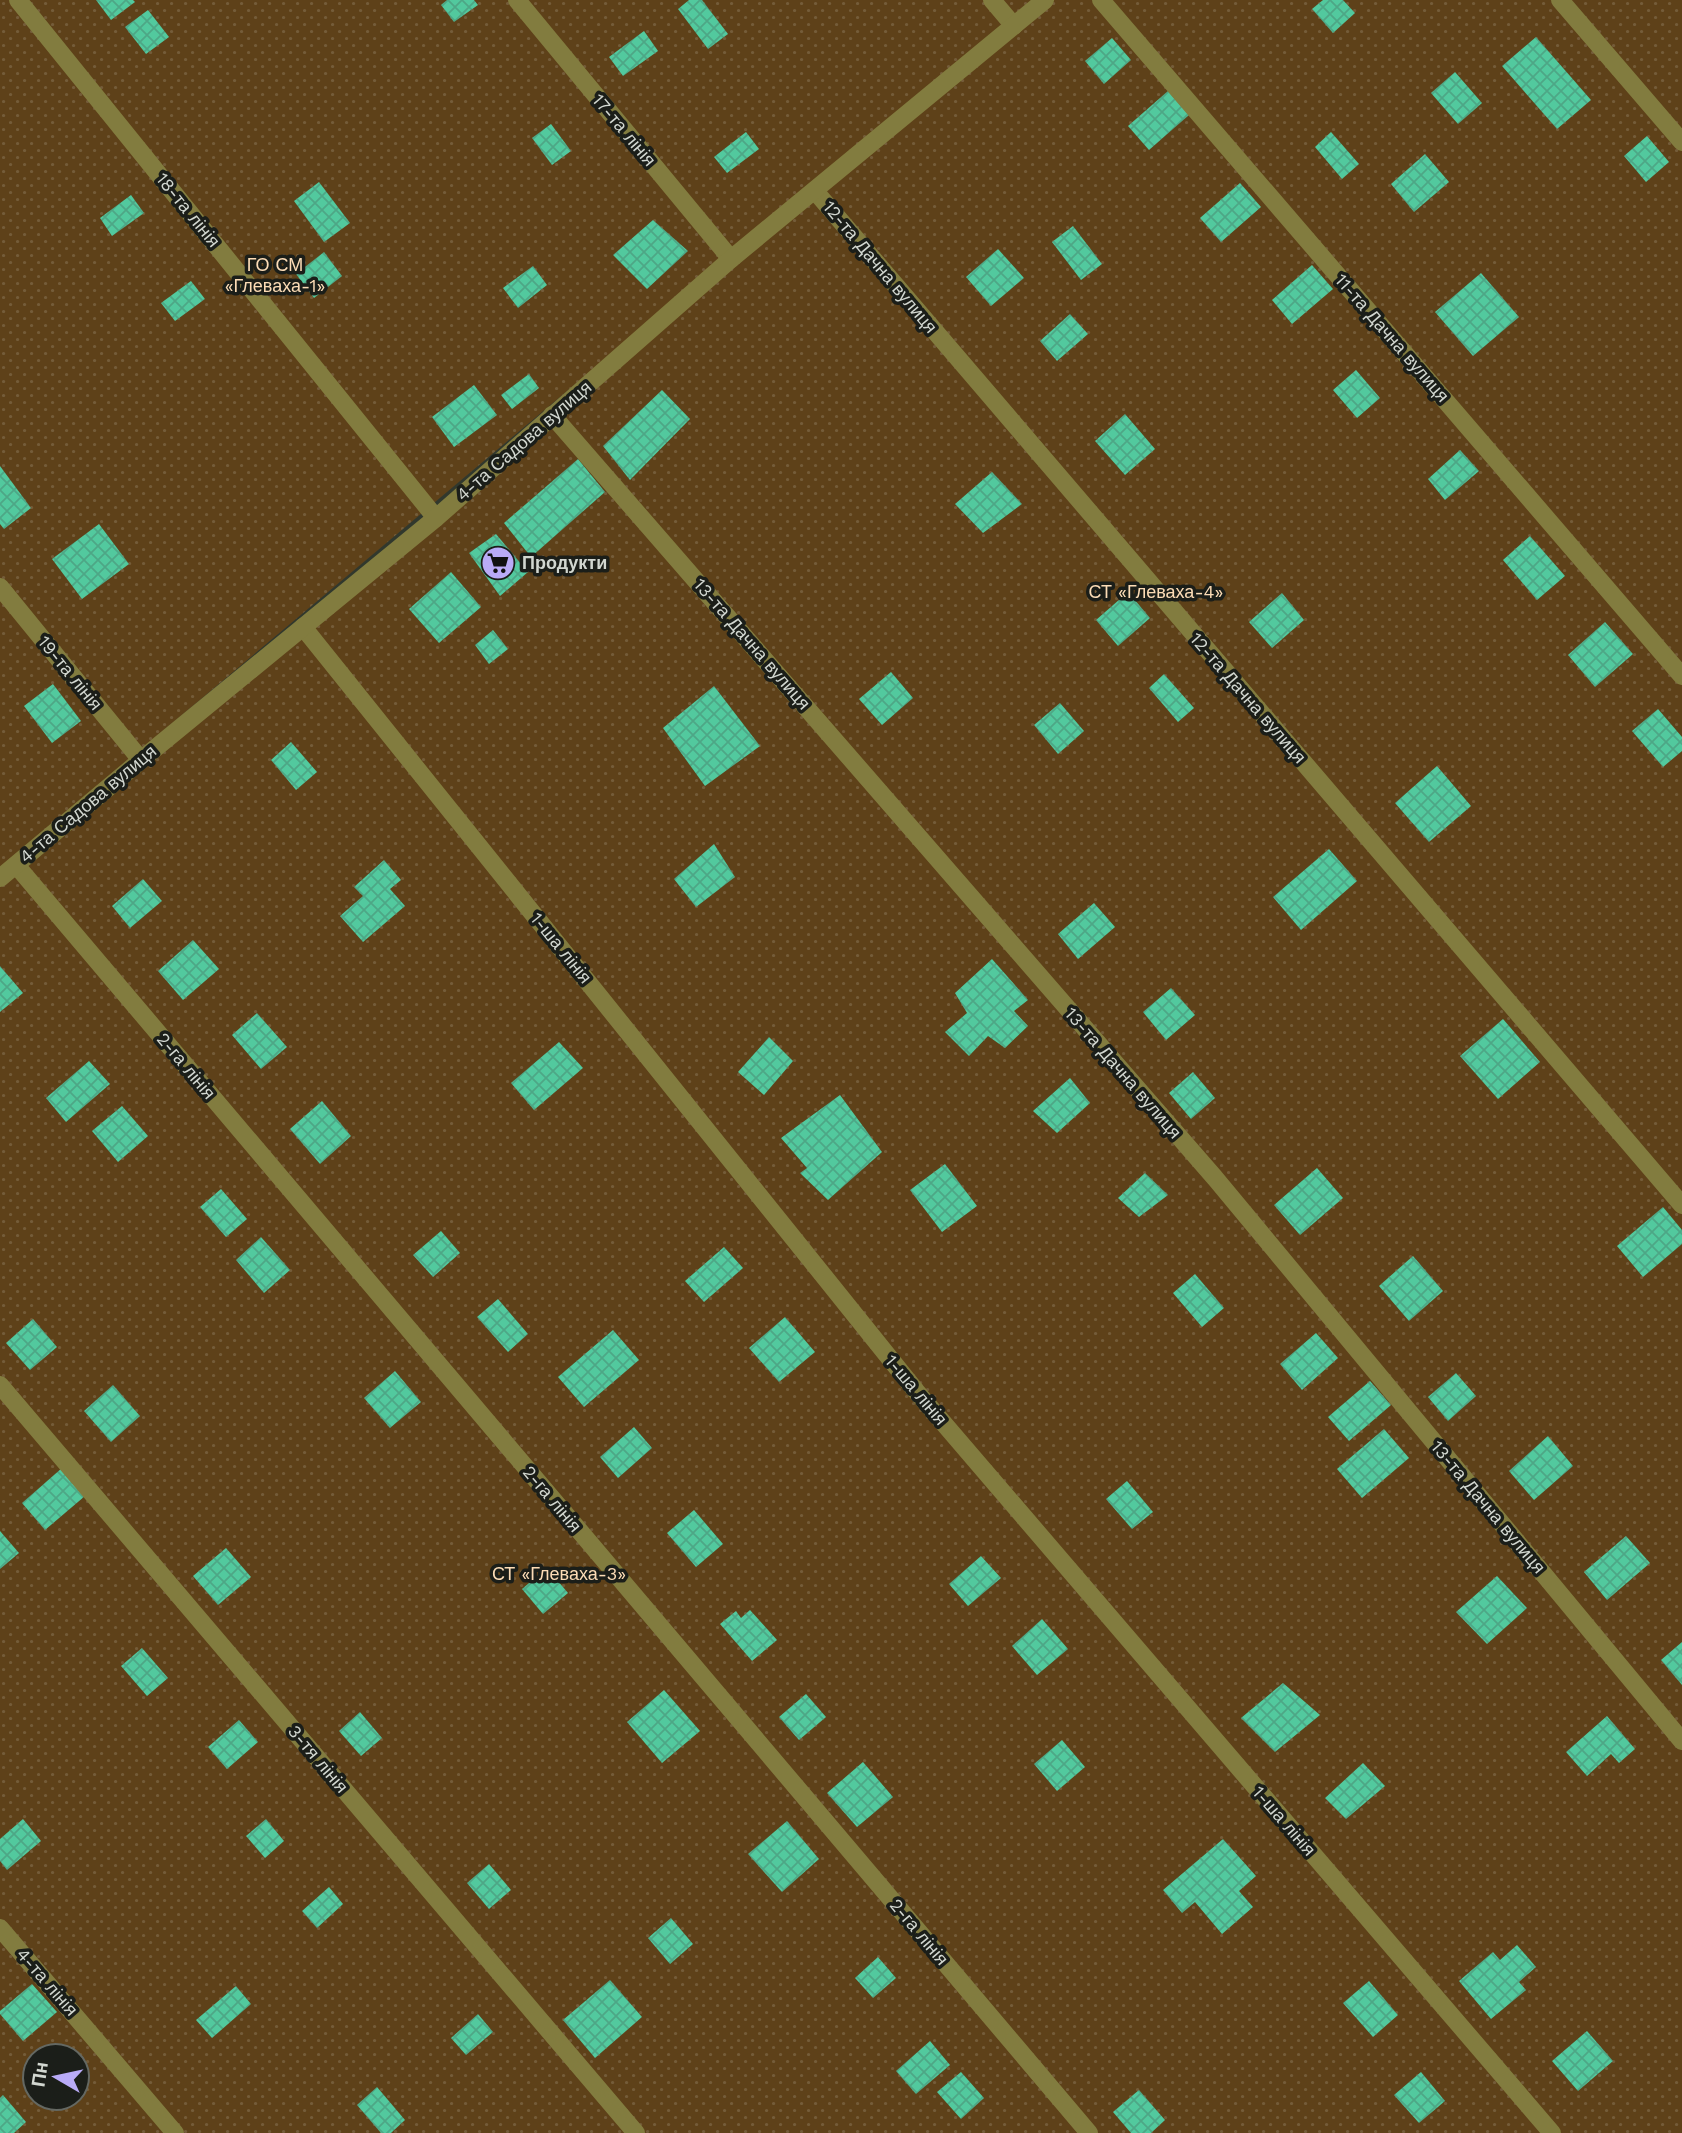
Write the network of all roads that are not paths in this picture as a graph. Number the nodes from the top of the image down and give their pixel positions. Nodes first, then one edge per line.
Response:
1 (18, 0) edge
2 (517, 0) edge
3 (992, 0) edge
4 (1045, 0) edge
5 (1101, 0) edge
6 (1560, 0) edge
7 (1014, 26) junction
8 (1682, 142) edge
9 (815, 191) junction
10 (731, 259) junction
11 (552, 415) junction
12 (436, 518) junction
13 (0, 587) edge
14 (303, 626) junction
15 (1682, 676) edge
16 (141, 760) junction
17 (16, 865) junction
18 (0, 878) edge
19 (1682, 1205) edge
20 (0, 1385) edge
21 (1682, 1741) edge
22 (0, 1928) edge
23 (175, 2133) edge
24 (635, 2133) edge
25 (1089, 2133) edge
26 (1552, 2133) edge

1 - 12 street, 18-та лінія
2 - 10 street, 17-та лінія
3 - 7 street
4 - 7 street, 4-та Садова вулиця
5 - 15 street, 11-та Дачна вулиця
6 - 8 street
7 - 9 street, 4-та Садова вулиця
9 - 10 street, 4-та Садова вулиця
9 - 19 street, 12-та Дачна вулиця
10 - 11 street, 4-та Садова вулиця
11 - 12 street, 4-та Садова вулиця
11 - 21 street, 13-та Дачна вулиця
12 - 14 street, 4-та Садова вулиця
13 - 16 street, 19-та лінія
14 - 16 street, 4-та Садова вулиця
14 - 26 street, 1-ша лінія
16 - 17 street, 4-та Садова вулиця
17 - 18 street, 4-та Садова вулиця
17 - 25 street, 2-га лінія
20 - 24 street, 3-тя лінія
22 - 23 street, 4-та лінія

